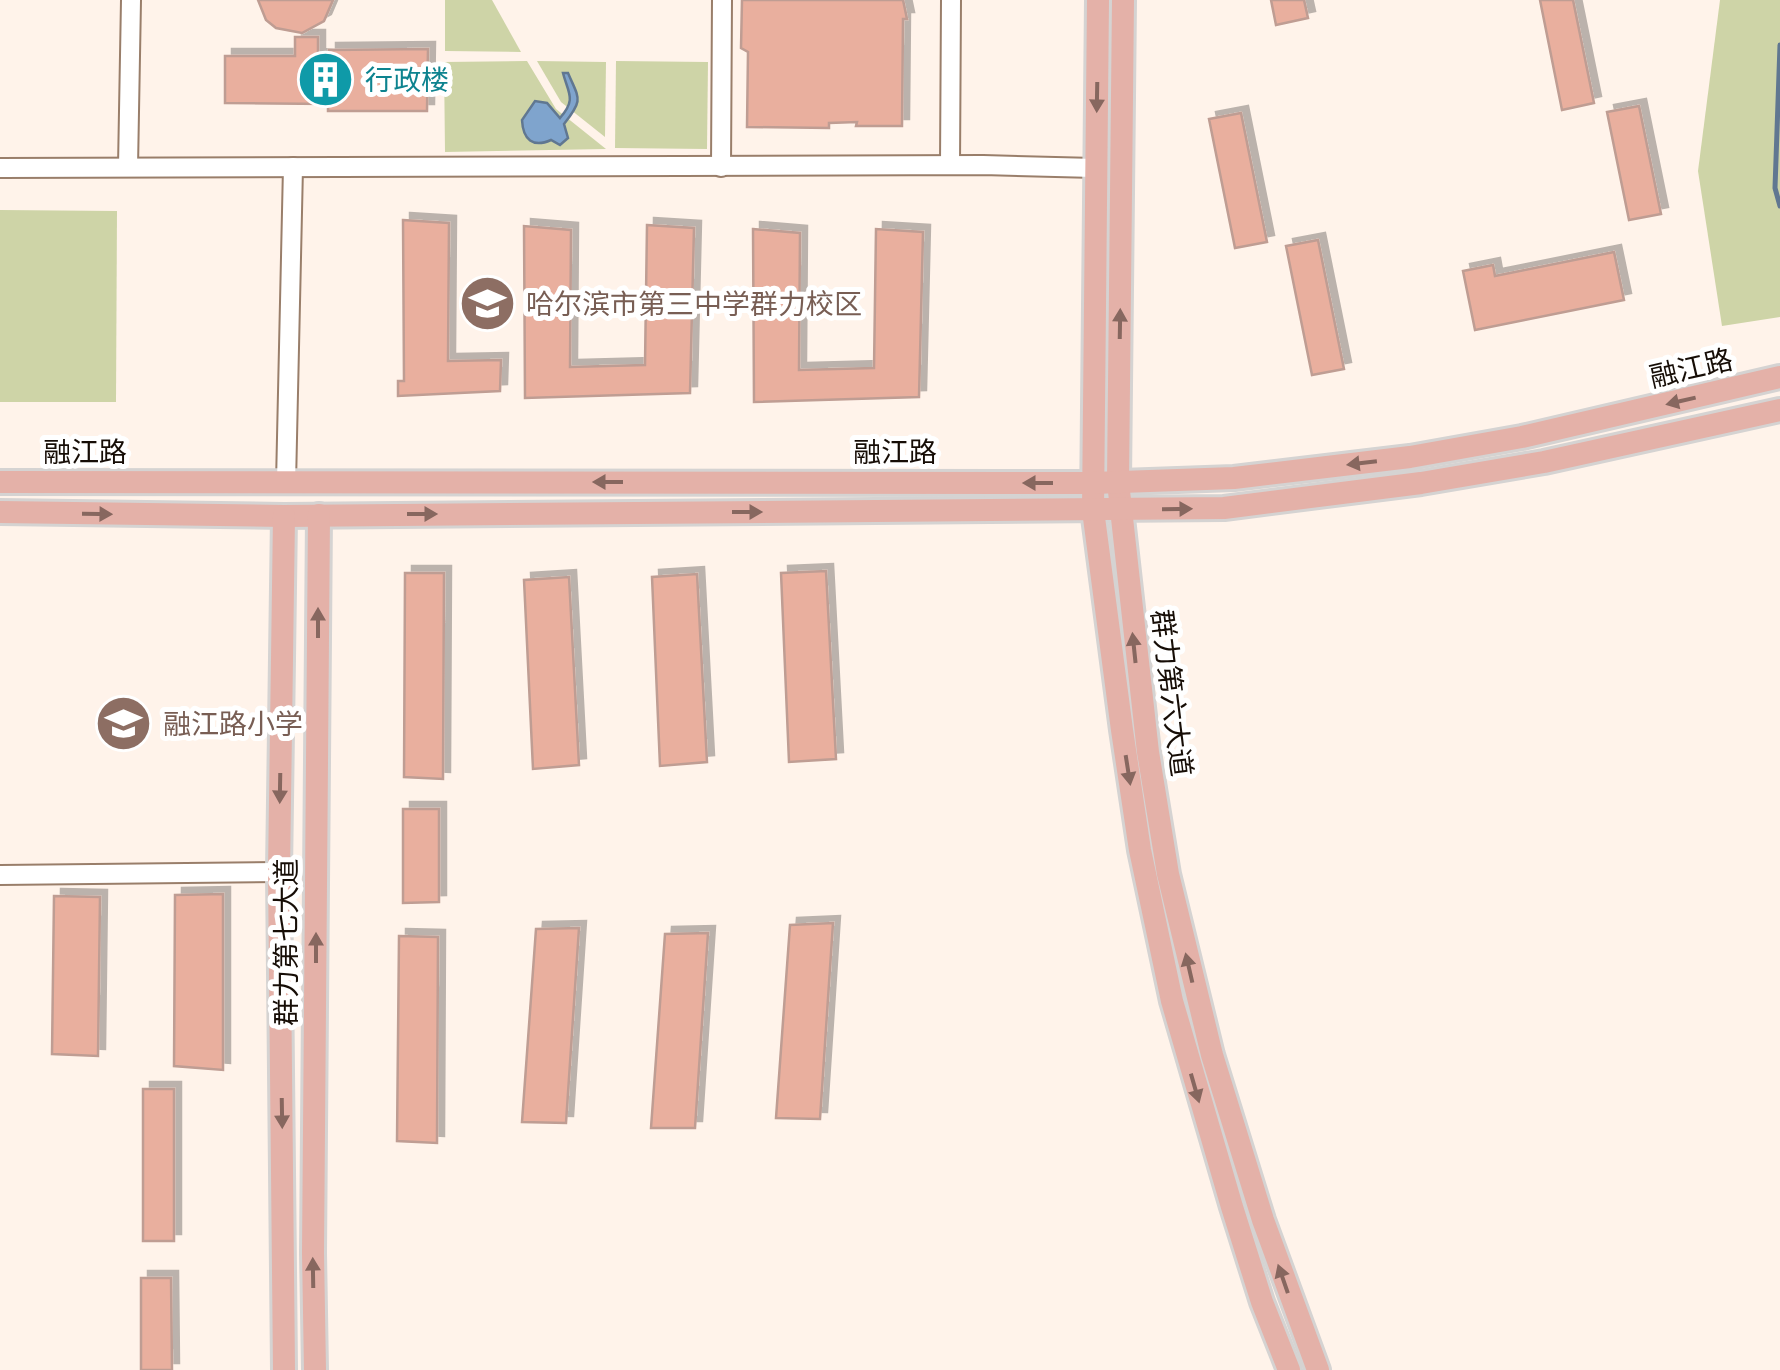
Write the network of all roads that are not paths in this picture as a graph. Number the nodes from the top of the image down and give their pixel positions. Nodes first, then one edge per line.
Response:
1 (131, 0) edge
2 (722, 0) edge
3 (951, 0) edge
4 (1098, 0) edge
5 (1123, 0) edge
6 (950, 165) junction
7 (128, 167) junction
8 (293, 167) junction
9 (721, 167) junction
10 (0, 168) edge
11 (1095, 168) junction
12 (1778, 378) edge
13 (1780, 410) edge
14 (0, 482) edge
15 (1118, 482) junction
16 (286, 483) junction
17 (1093, 483) junction
18 (1093, 510) junction
19 (1120, 510) junction
20 (0, 512) edge
21 (319, 515) junction
22 (284, 516) junction
23 (279, 872) junction
24 (0, 875) edge
25 (284, 1370) edge
26 (315, 1370) edge
27 (1289, 1370) edge
28 (1318, 1370) edge

1 - 7 lane
2 - 9 lane
3 - 6 lane
4 -> 11 main road, 群力第六大道
15 -> 5 main road, 群力第六大道
6 - 9 lane
6 - 11 lane
7 - 8 lane
7 - 10 lane
8 - 9 lane
8 - 16 lane
11 - 17 main road, 群力第六大道
12 -> 15 main road, 融江路
19 -> 13 main road
14 - 16 main road, 融江路
15 - 17 main road, 融江路
15 - 19 main road, 群力第六大道
17 -> 16 main road, 融江路
17 - 18 main road, 群力第六大道
18 - 19 main road
21 -> 18 main road
18 -> 27 main road, 群力第六大道
28 -> 19 main road, 群力第六大道
20 -> 22 main road
21 - 22 main road
26 -> 21 main road, 群力第七大道
22 -> 23 main road, 群力第七大道
23 - 24 lane
23 -> 25 main road, 群力第七大道

